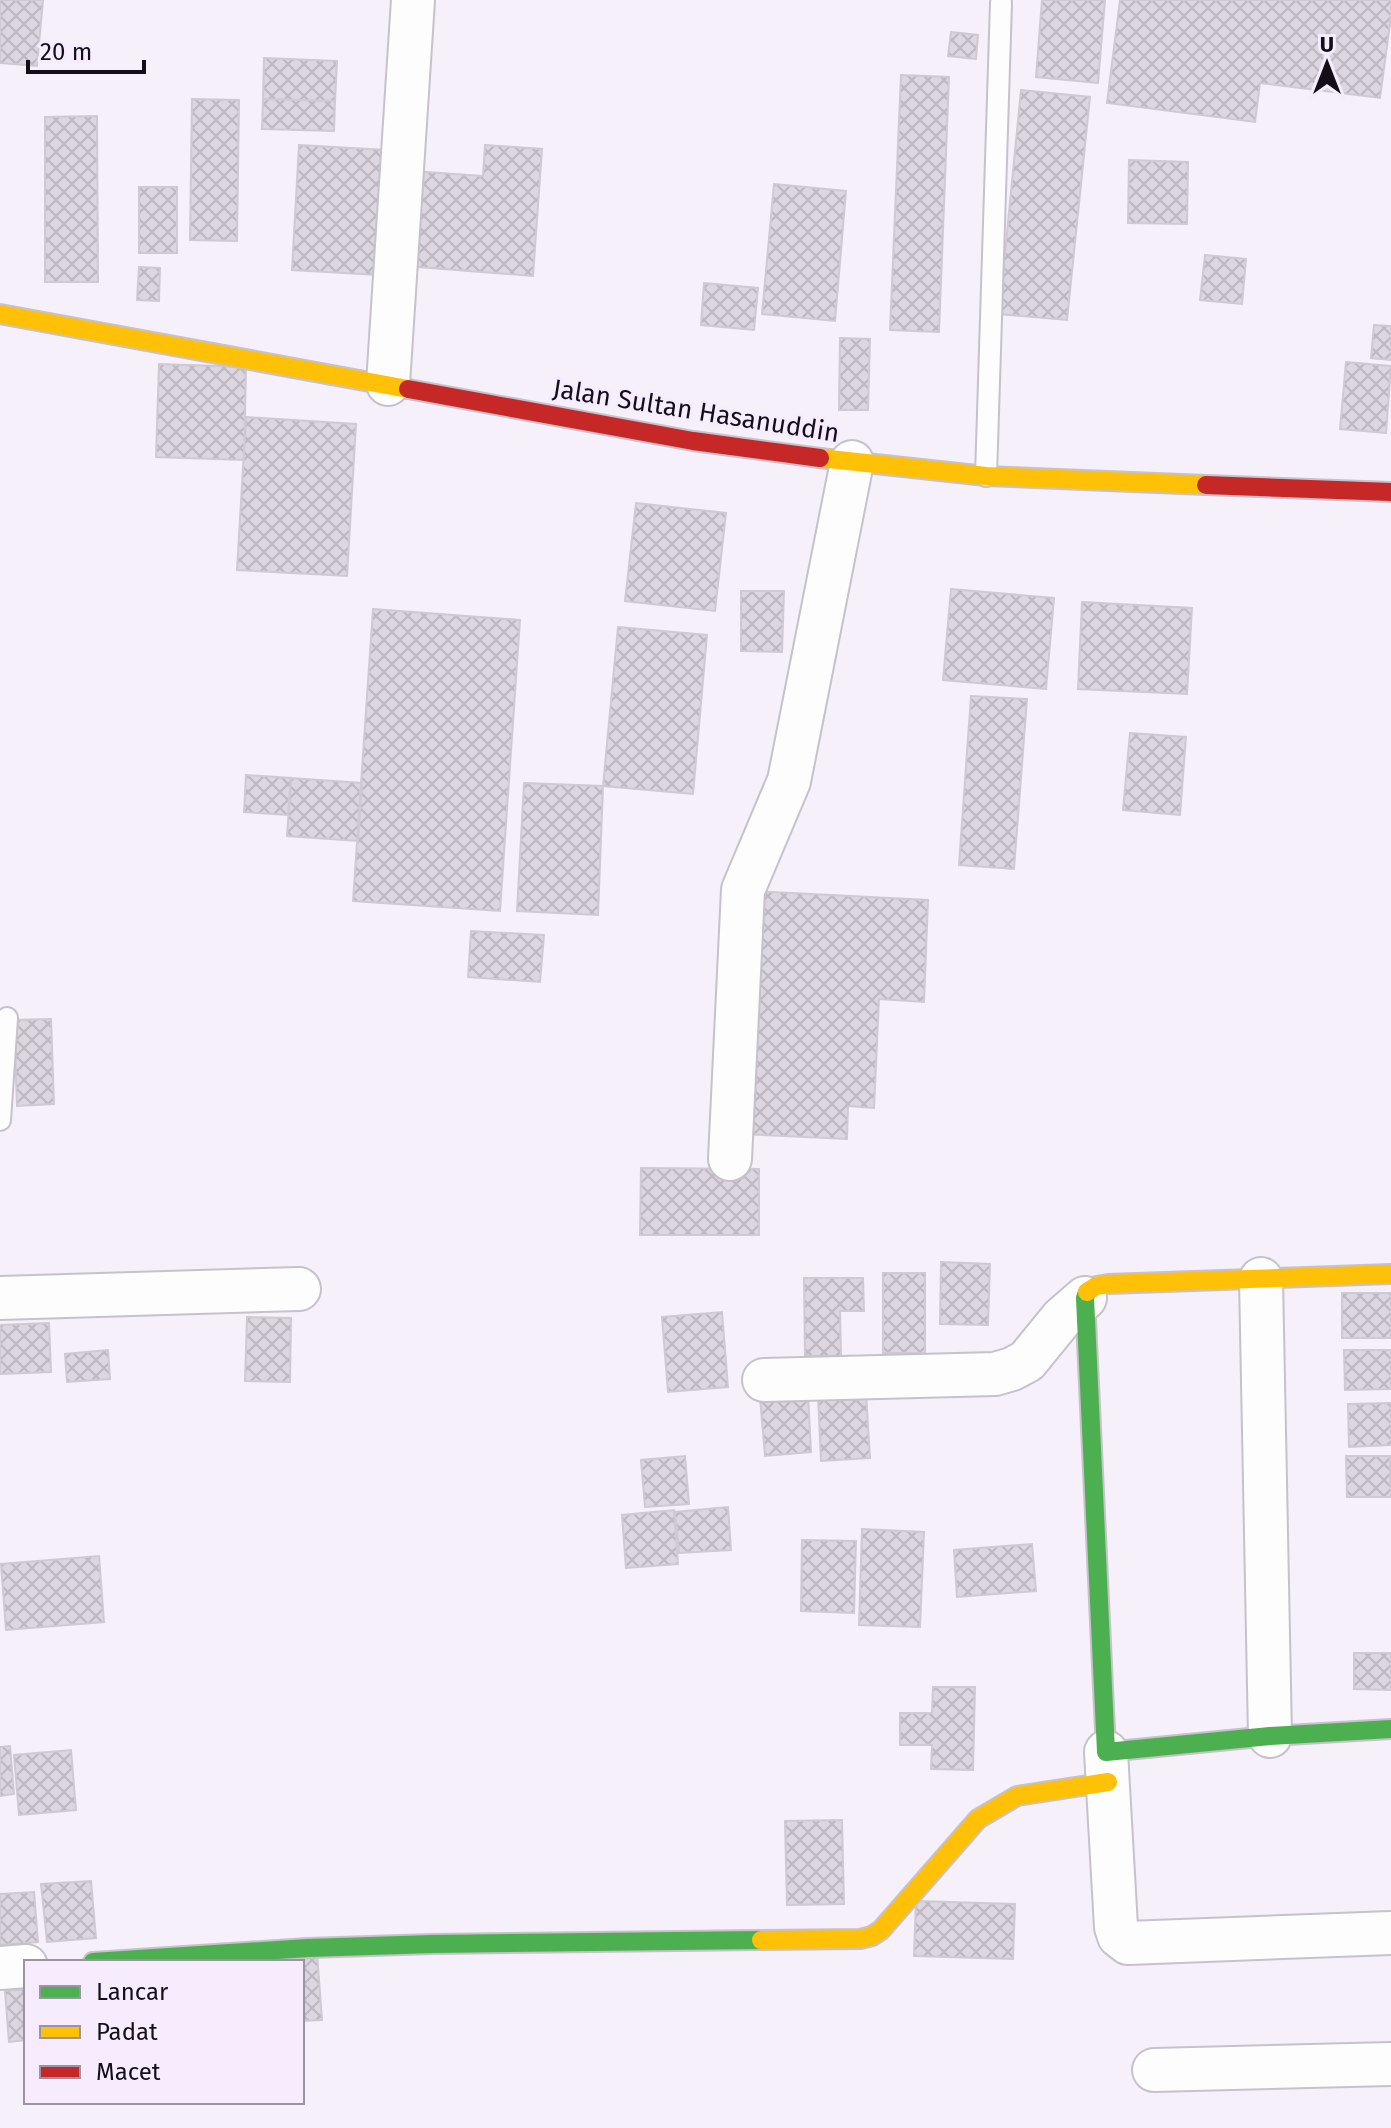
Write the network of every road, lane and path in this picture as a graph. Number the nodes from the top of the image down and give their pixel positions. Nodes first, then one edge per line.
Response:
1 (413, 0) edge
2 (1001, 3) dead end
3 (0, 314) edge
4 (388, 384) junction
5 (852, 462) junction
6 (986, 476) junction
7 (1391, 492) edge
8 (7, 1018) dead end
9 (0, 1120) edge
10 (730, 1159) dead end
11 (1391, 1274) edge
12 (1261, 1279) junction
13 (299, 1289) dead end
14 (0, 1298) edge
15 (1085, 1298) junction
16 (764, 1380) dead end
17 (1391, 1729) edge
18 (1270, 1736) junction
19 (1107, 1767) junction
20 (1391, 1933) edge
21 (124, 1960) edge
22 (24, 1966) edge
23 (0, 1968) edge
24 (1391, 2064) edge
25 (1154, 2070) dead end

1 - 4 street
2 - 6 lane
3 - 4 street, Jalan Sultan Hasanuddin
4 - 5 street, Jalan Sultan Hasanuddin
5 - 6 street, Jalan Sultan Hasanuddin
5 - 10 street
6 - 7 street, Jalan Sultan Hasanuddin
8 - 9 lane
11 - 12 street
12 - 15 street
12 - 18 street
13 - 14 street
15 - 16 street
15 - 19 street
17 - 18 street
18 - 19 street
19 - 20 street
19 - 21 street
22 - 23 street
24 - 25 street

